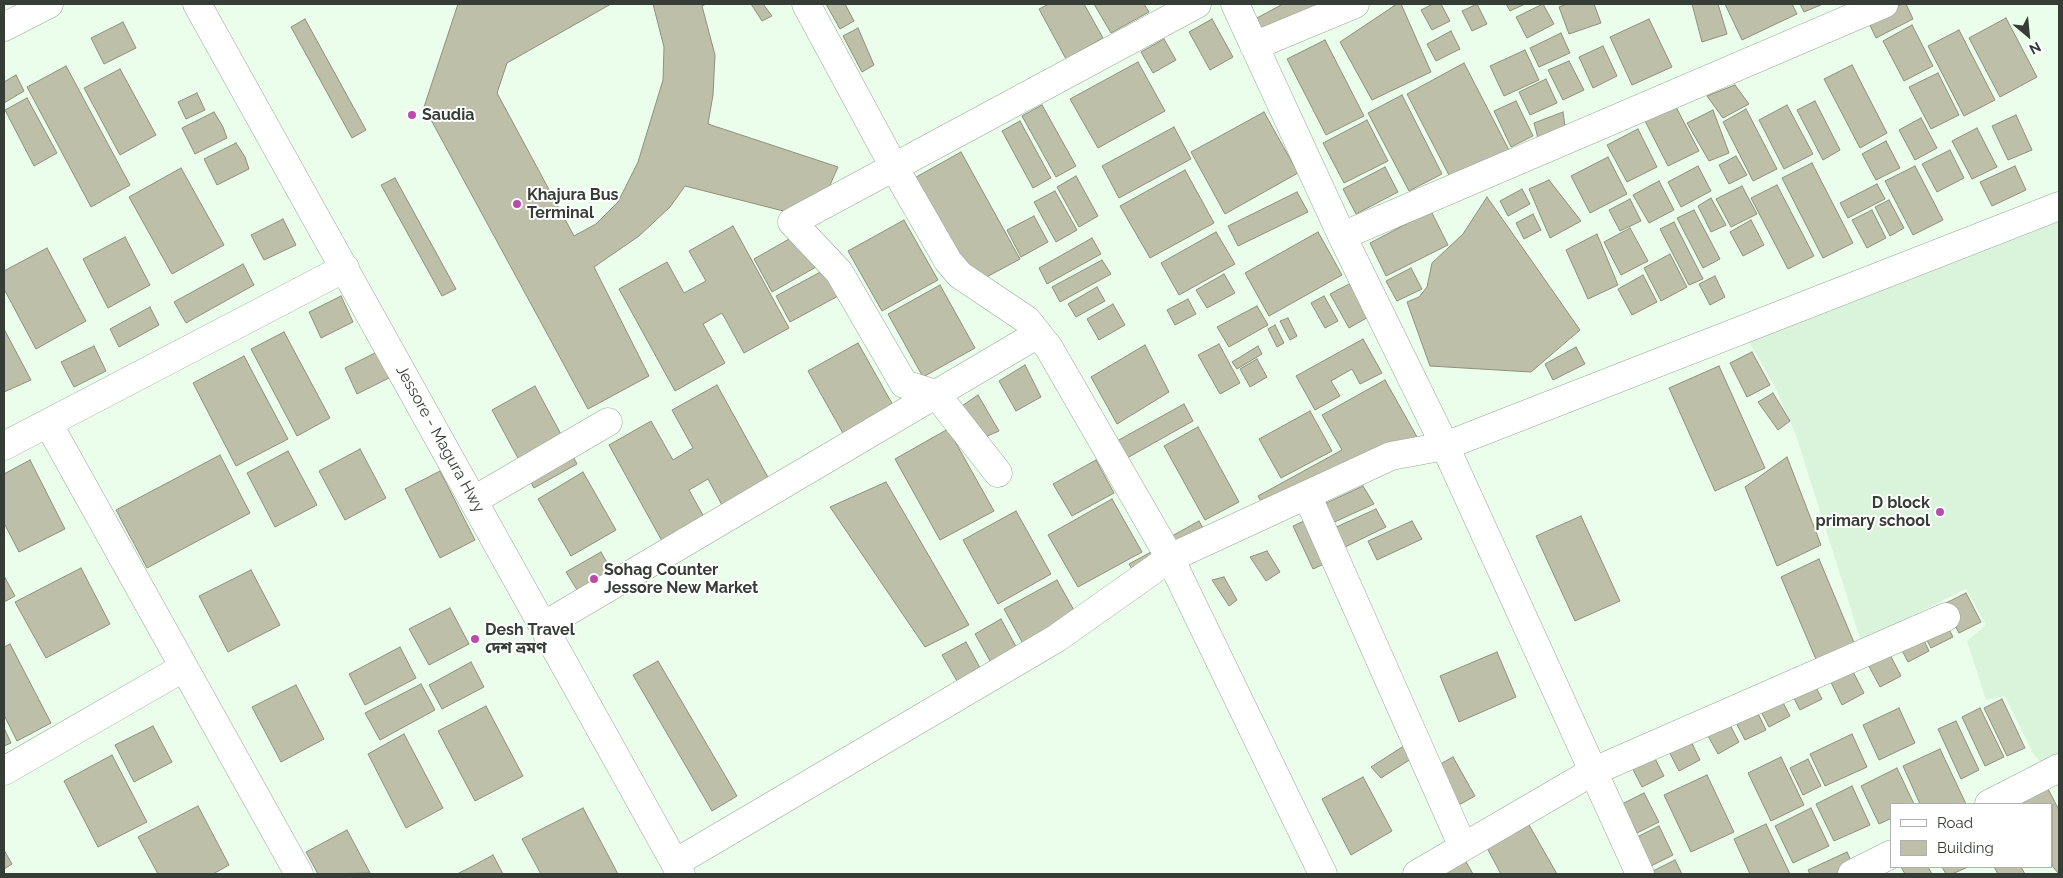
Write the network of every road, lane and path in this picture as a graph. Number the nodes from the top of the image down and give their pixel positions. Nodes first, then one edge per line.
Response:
1 (49, 4) edge
2 (197, 4) edge
3 (806, 4) edge
4 (1197, 4) edge
5 (1235, 4) edge
6 (1355, 4) edge
7 (1884, 4) edge
8 (4, 27) edge
9 (1254, 46) junction
10 (894, 167) junction
11 (2059, 206) edge
12 (1342, 236) junction
13 (346, 268) junction
14 (1038, 334) junction
15 (936, 394) junction
16 (608, 422) dead end
17 (48, 423) junction
18 (4, 446) edge
19 (1445, 446) junction
20 (998, 473) dead end
21 (1307, 495) junction
22 (474, 500) junction
23 (1170, 558) junction
24 (1946, 617) dead end
25 (544, 626) junction
26 (183, 668) junction
27 (2059, 768) edge
28 (4, 771) edge
29 (1592, 772) junction
30 (1991, 803) edge
31 (1463, 847) junction
32 (1890, 855) edge
33 (678, 869) edge
34 (299, 874) edge
35 (1323, 874) edge
36 (1417, 874) edge
37 (1640, 874) edge
38 (1852, 874) edge

1 - 8 main road
2 - 13 main road, Jessore - Magura Hwy
3 - 10 main road
4 - 10 main road
5 - 9 main road
6 - 9 main road
7 - 12 main road
9 - 12 main road
10 - 14 main road
10 - 15 main road
11 - 19 main road
12 - 19 main road
13 - 17 main road
13 - 22 main road, Jessore - Magura Hwy
14 - 15 main road
14 - 23 main road
15 - 20 main road
15 - 25 main road
16 - 22 main road
17 - 18 main road
17 - 26 main road
19 - 21 main road
19 - 29 main road
21 - 23 main road
21 - 31 main road
22 - 25 main road, Jessore - Magura Hwy
23 - 33 main road
23 - 35 main road
24 - 29 main road
25 - 33 main road, Jessore - Magura Hwy
26 - 28 main road
26 - 34 main road
27 - 30 main road
29 - 31 main road
29 - 37 main road
31 - 36 main road
32 - 38 main road

